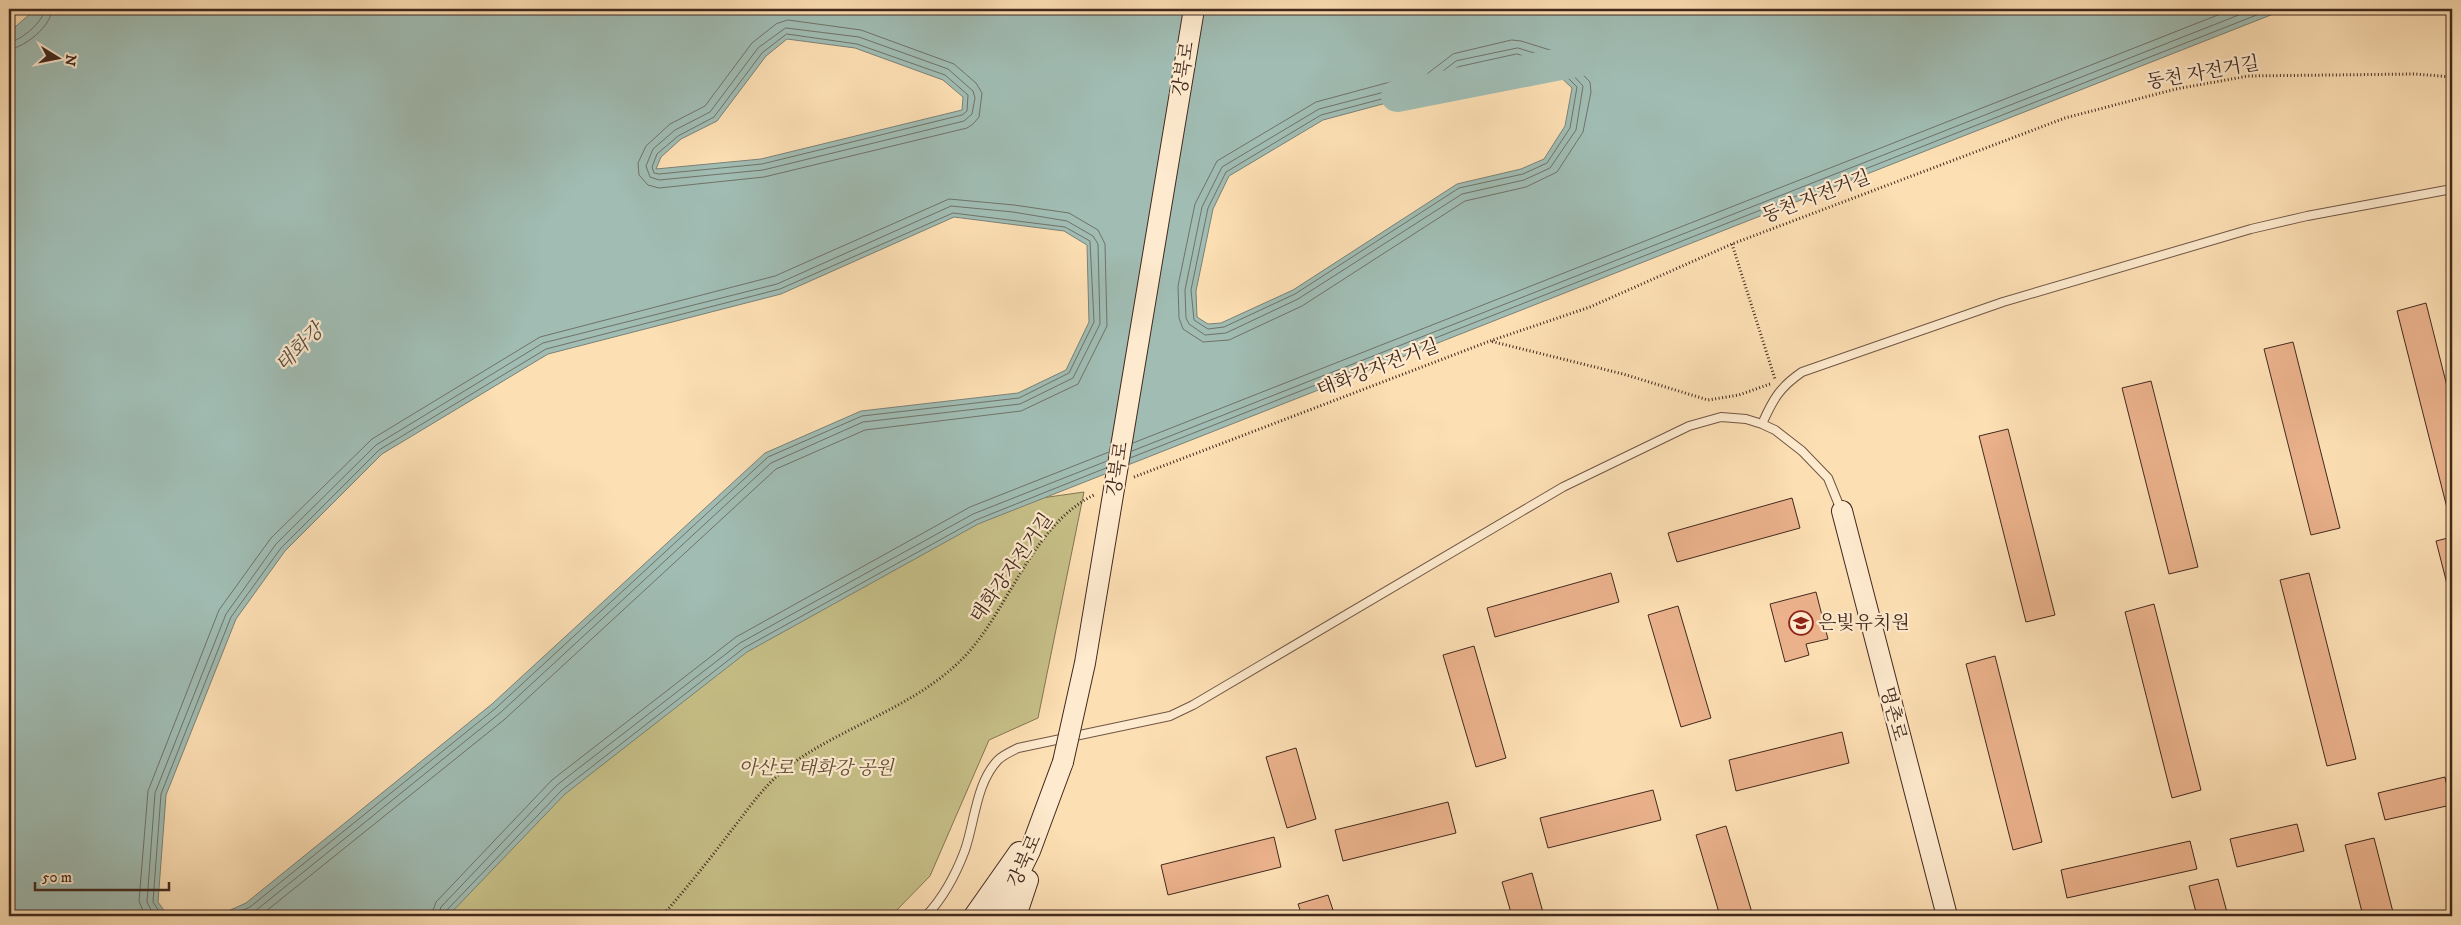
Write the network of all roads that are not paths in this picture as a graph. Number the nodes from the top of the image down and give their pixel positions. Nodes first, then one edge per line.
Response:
1 (1194, 9) edge
2 (2452, 189) edge
3 (1762, 424) junction
4 (1842, 511) joint
5 (1050, 801) junction
6 (926, 916) edge
7 (974, 916) edge
8 (998, 916) edge
9 (1016, 916) edge
10 (1947, 916) edge

1 - 5 main road, 강북로, bridge
2 - 3 lane
3 - 4 lane
3 - 6 lane
4 - 10 main road, 명촌로
5 - 7 main road
5 - 8 main road, 강북로
5 - 9 main road

